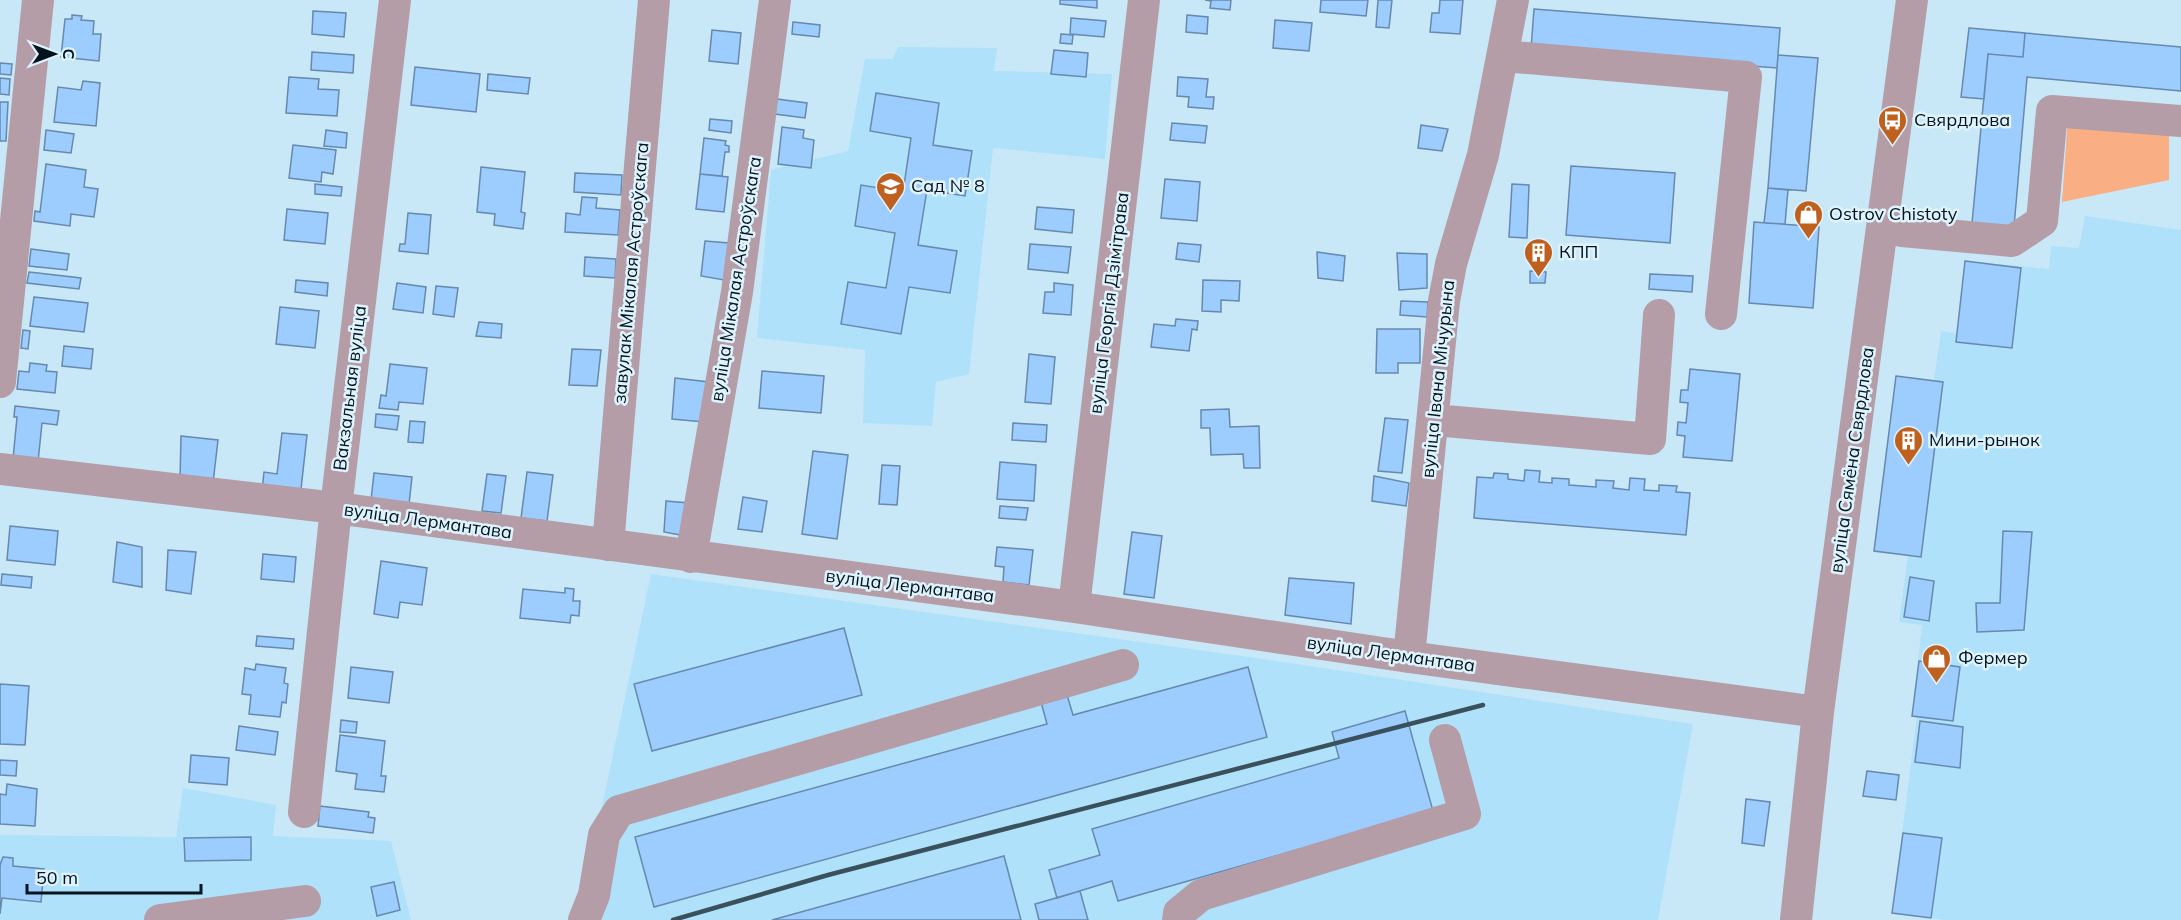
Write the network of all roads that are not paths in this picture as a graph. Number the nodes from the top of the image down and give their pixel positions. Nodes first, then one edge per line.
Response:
1 (38, 0) edge
2 (395, 0) edge
3 (654, 0) edge
4 (775, 0) edge
5 (1144, 0) edge
6 (1512, 0) edge
7 (1912, 0) edge
8 (1503, 56) junction
9 (2181, 121) edge
10 (1883, 226) junction
11 (1721, 314) dead end
12 (1659, 315) dead end
13 (0, 382) edge
14 (1434, 420) junction
15 (0, 470) edge
16 (336, 508) junction
17 (608, 545) junction
18 (691, 557) junction
19 (1074, 607) junction
20 (1409, 657) junction
21 (1123, 665) dead end
22 (1818, 712) junction
23 (1445, 740) dead end
24 (304, 812) dead end
25 (305, 901) dead end
26 (160, 920) edge
27 (584, 920) edge
28 (1178, 920) edge
29 (1796, 920) edge

1 - 13 street
2 - 16 street, Вакзальная вуліца
3 - 17 street, завулак Мікалая Астроўскага
4 - 18 street, вуліца Мікалая Астроўскага
5 - 19 street, вуліца Георгія Дзімітрава
6 - 8 street, вуліца Івана Мічурына
7 - 10 street, вуліца Сямёна Свярдлова
8 - 11 street
8 - 14 street, вуліца Івана Мічурына
9 - 10 street
10 - 22 street, вуліца Сямёна Свярдлова
12 - 14 street
14 - 20 street, вуліца Івана Мічурына
15 - 16 street, вуліца Лермантава
16 - 17 street, вуліца Лермантава
16 - 24 street, Вакзальная вуліца
17 - 18 street, вуліца Лермантава
18 - 19 street, вуліца Лермантава
19 - 20 street, вуліца Лермантава
20 - 22 street, вуліца Лермантава
21 - 27 street
22 - 29 street, вуліца Сямёна Свярдлова
23 - 28 street
25 - 26 street

